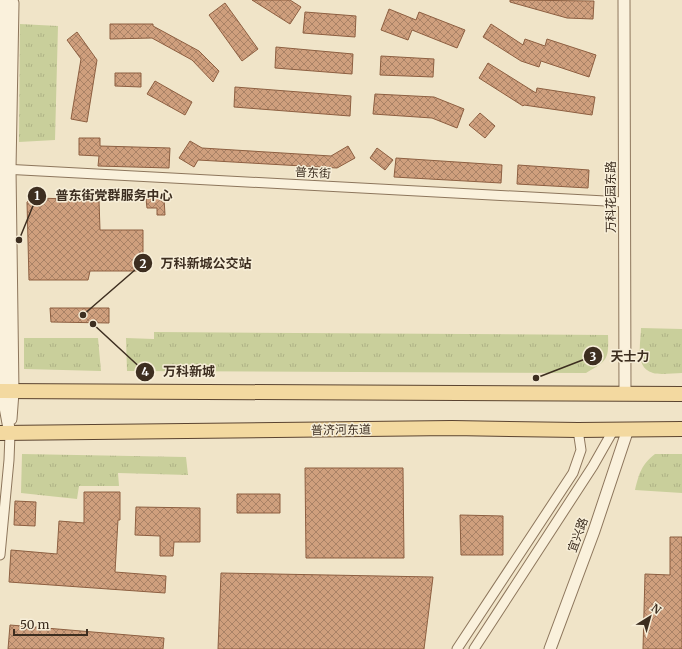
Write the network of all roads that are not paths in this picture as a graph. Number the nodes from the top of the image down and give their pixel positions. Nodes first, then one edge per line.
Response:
1 (5, 0) edge
2 (13, 0) edge
3 (624, 0) edge
4 (4, 169) edge
5 (624, 202) junction
6 (5, 392) edge
7 (625, 394) junction
8 (682, 394) edge
9 (682, 428) edge
10 (614, 429) junction
11 (628, 429) junction
12 (578, 430) junction
13 (5, 433) edge
14 (0, 555) edge
15 (457, 649) edge
16 (474, 649) edge
17 (550, 649) edge

1 - 4 street
2 - 4 street
3 - 5 street, 万科花园东路
4 - 5 street, 普东街
4 - 6 street
5 - 7 street, 万科花园东路
6 - 7 main road
6 - 13 street
7 - 8 main road
9 - 11 main road, 普济河东道
10 - 11 main road, 普济河东道
10 - 12 main road, 普济河东道
10 - 16 street
11 - 17 street, 宜兴路
12 - 13 main road, 普济河东道
12 - 15 street
13 - 14 street

